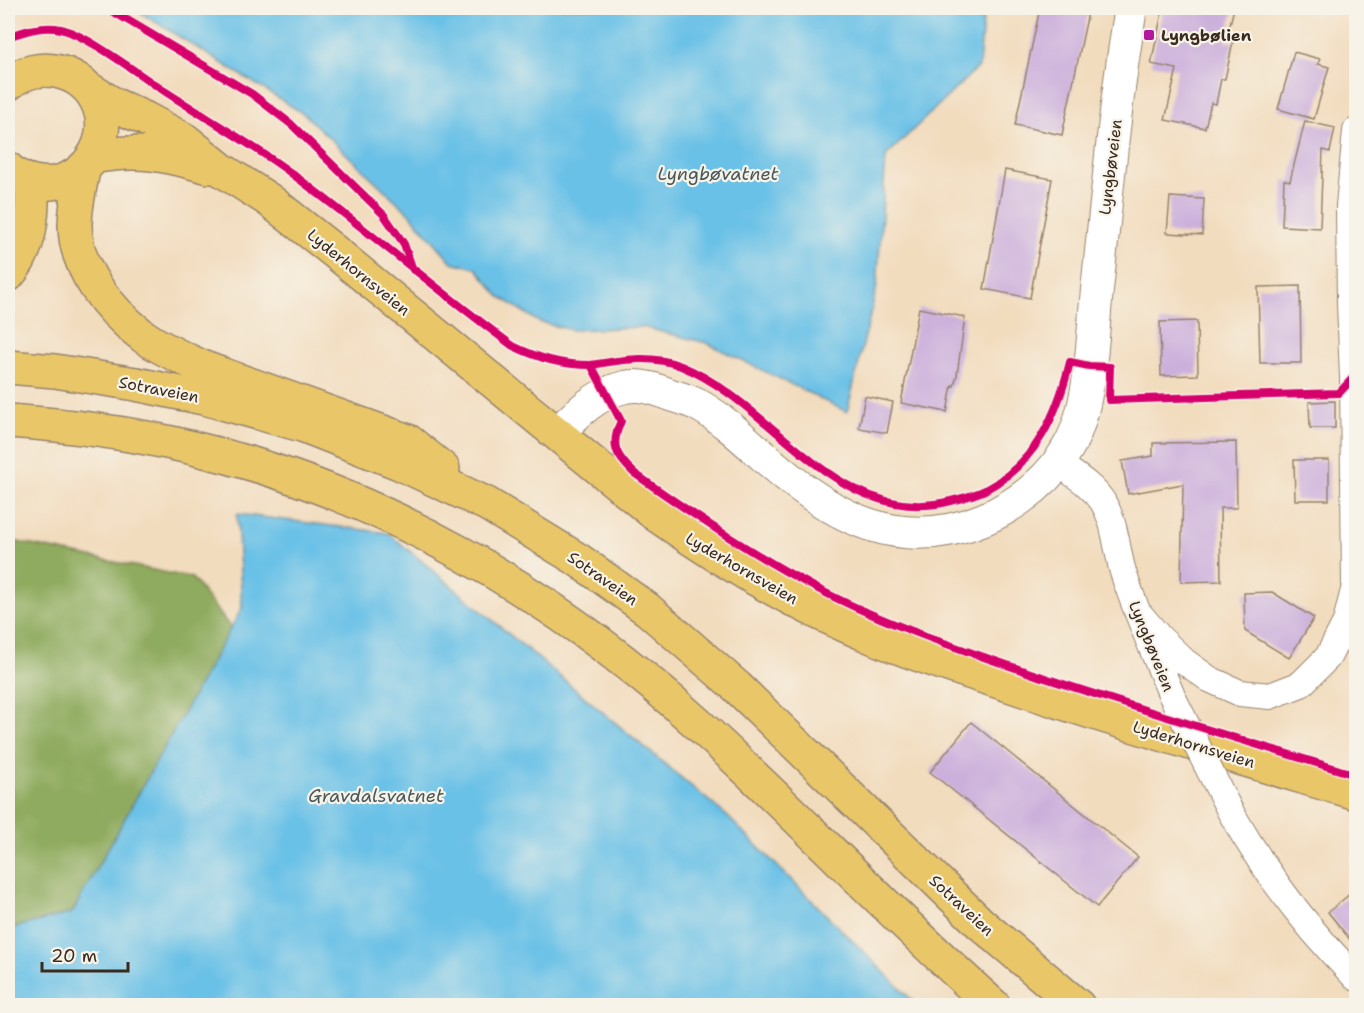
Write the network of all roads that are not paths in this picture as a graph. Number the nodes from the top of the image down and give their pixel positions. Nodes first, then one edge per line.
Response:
1 (1131, 8) edge
2 (8, 84) edge
3 (89, 89) junction
4 (1356, 131) edge
5 (88, 164) junction
6 (222, 170) junction
7 (20, 176) edge
8 (8, 275) edge
9 (8, 367) edge
10 (1355, 374) edge
11 (8, 421) edge
12 (557, 434) junction
13 (1058, 463) junction
14 (487, 504) junction
15 (1137, 611) junction
16 (1356, 793) edge
17 (1356, 978) edge
18 (994, 1005) edge
19 (1078, 1005) edge

1 - 13 street, Lyngbøveien
2 - 3 main road, Lyderhornsveien
3 - 5 main road
3 - 6 main road, Lyderhornsveien
4 - 10 street
5 - 6 main road, Lyderhornsveien
5 - 7 main road, Lyderhornsveien
5 - 14 main road
6 - 12 main road, Lyderhornsveien
7 - 8 main road
9 - 14 main road, Sotraveien
10 - 15 street
11 - 18 main road
12 - 13 street, Lyngbøveien
12 - 16 main road, Lyderhornsveien
13 - 15 street, Lyngbøveien
14 - 19 main road, Sotraveien
15 - 17 street, Lyngbøveien, bridge

